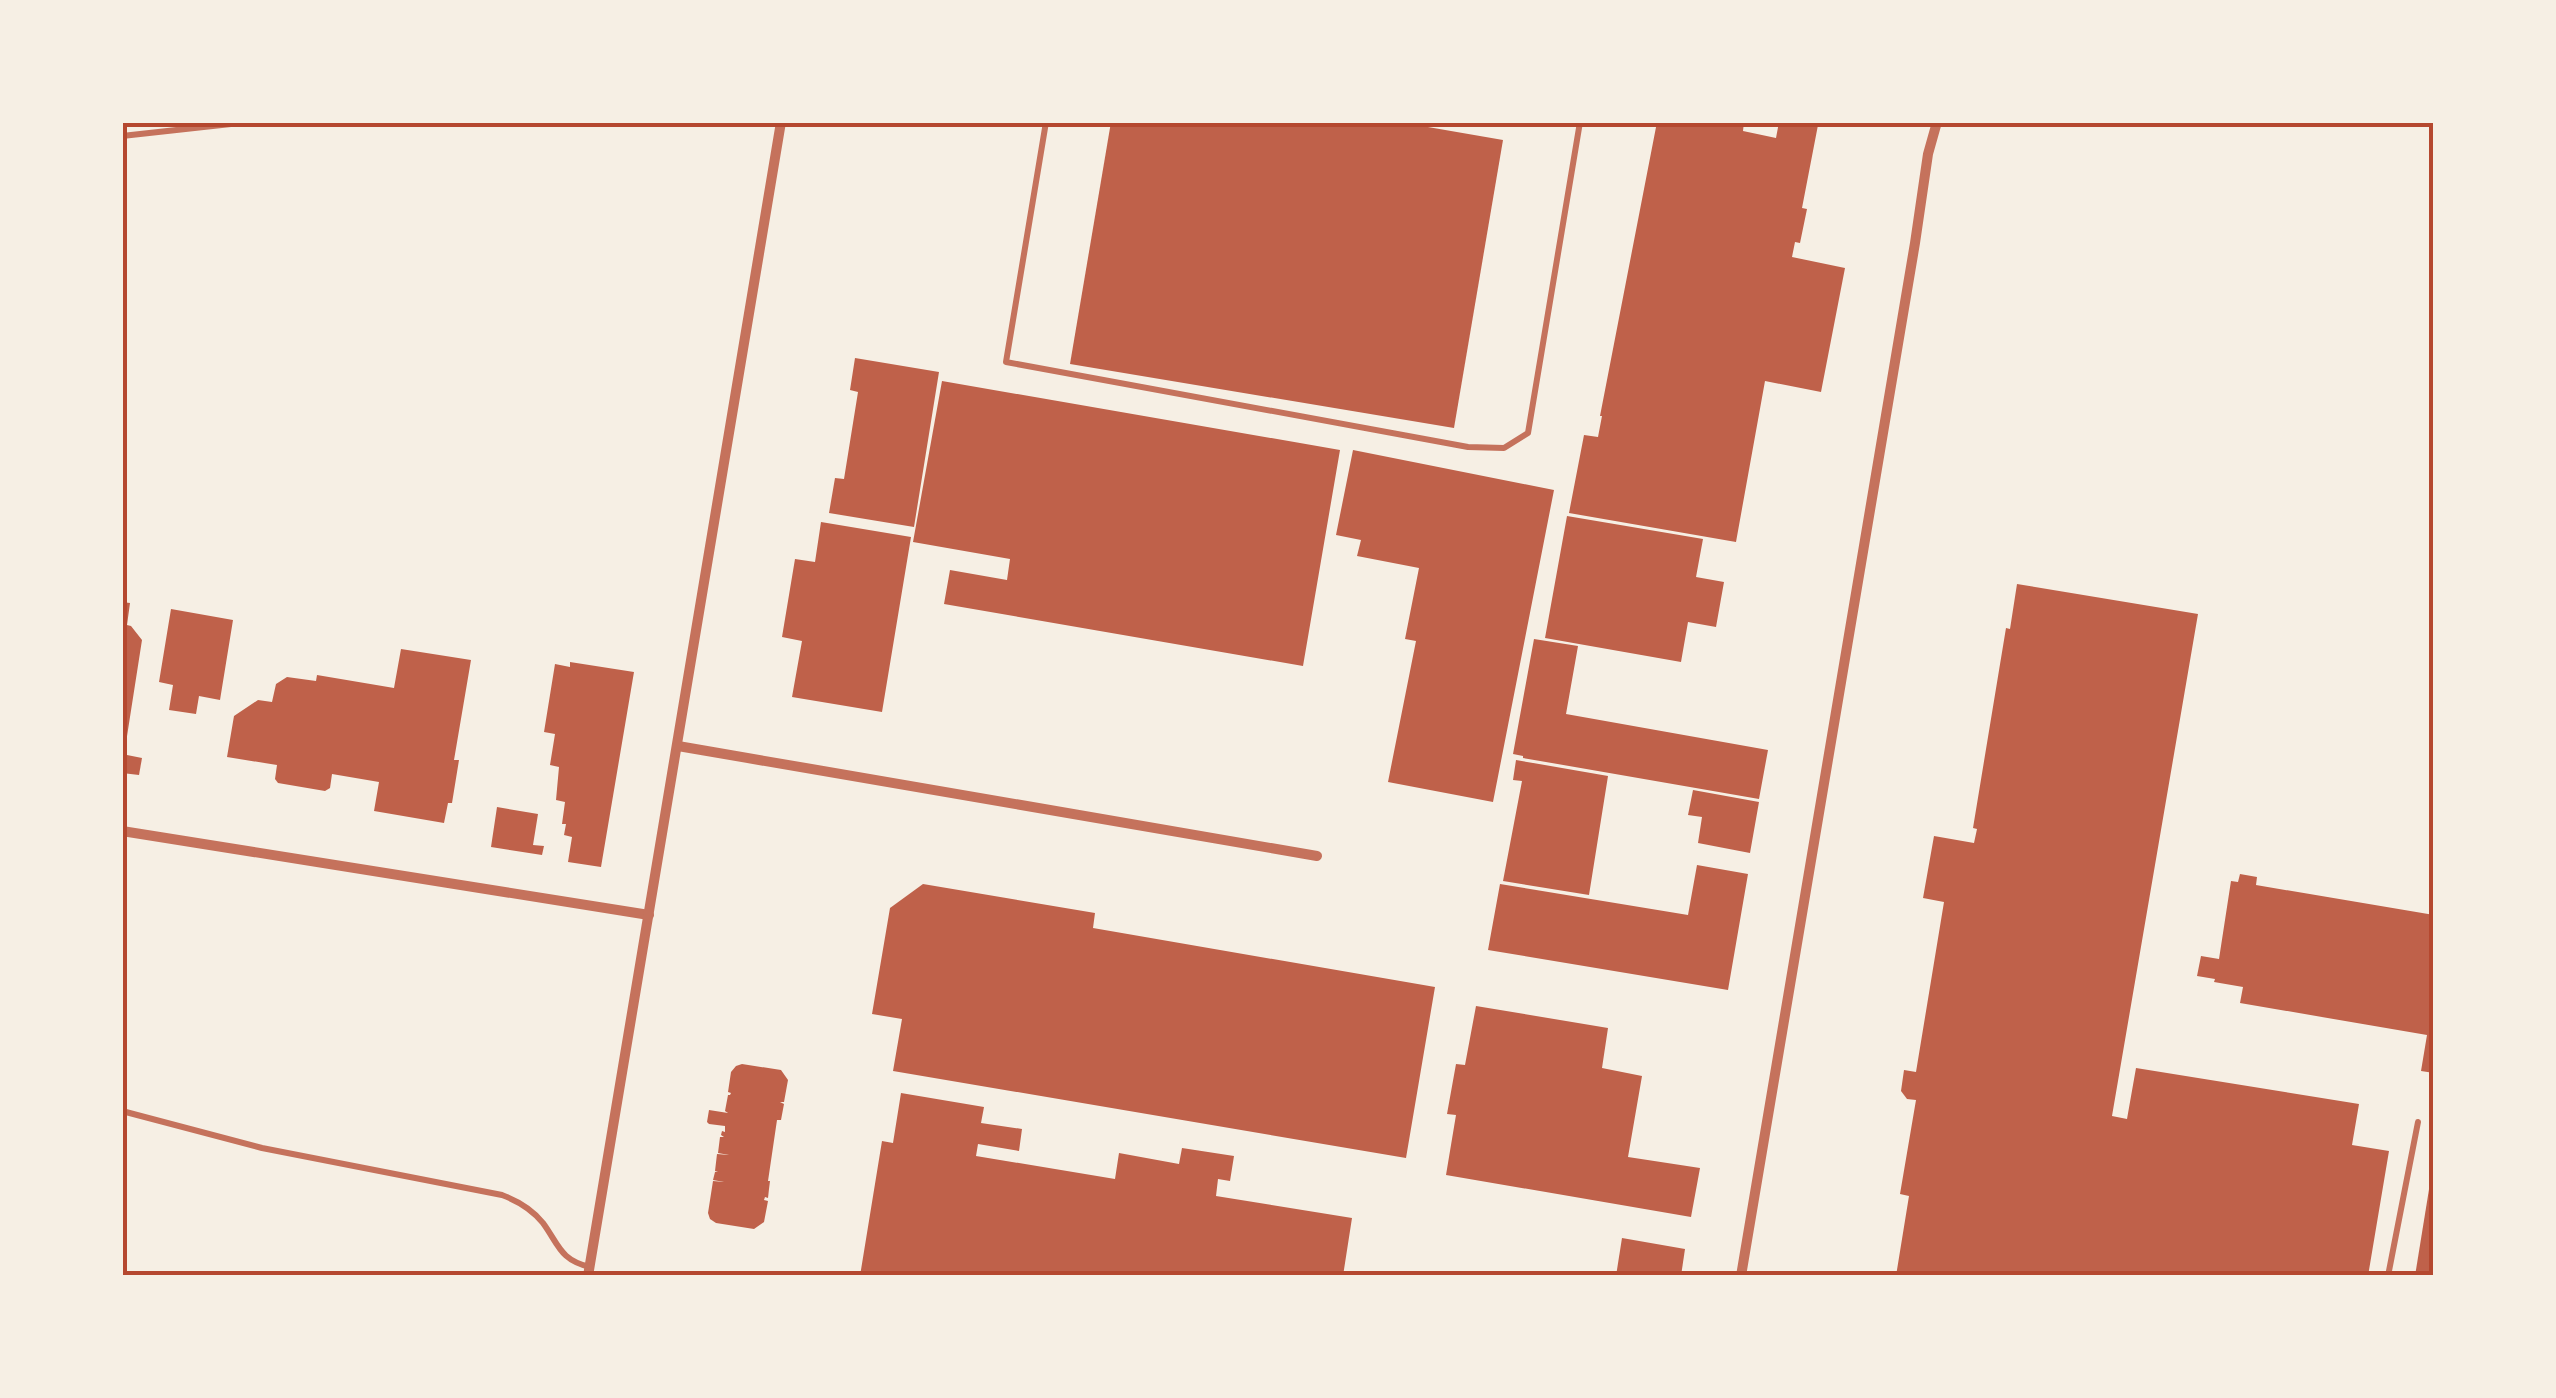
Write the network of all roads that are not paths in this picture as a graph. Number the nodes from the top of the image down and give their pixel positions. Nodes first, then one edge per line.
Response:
1 (250, 122) edge
2 (781, 122) edge
3 (1046, 122) edge
4 (1580, 122) edge
5 (1937, 122) edge
6 (122, 136) edge
7 (678, 746) junction
8 (122, 831) edge
9 (1316, 856) dead end
10 (649, 915) junction
11 (122, 1111) edge
12 (2418, 1122) dead end
13 (589, 1271) edge
14 (1741, 1276) edge
15 (2388, 1276) edge

1 - 6 lane
2 - 7 street
3 - 4 lane
5 - 14 street
7 - 9 street
7 - 10 street
8 - 10 street
10 - 13 street
11 - 13 lane
12 - 15 lane

